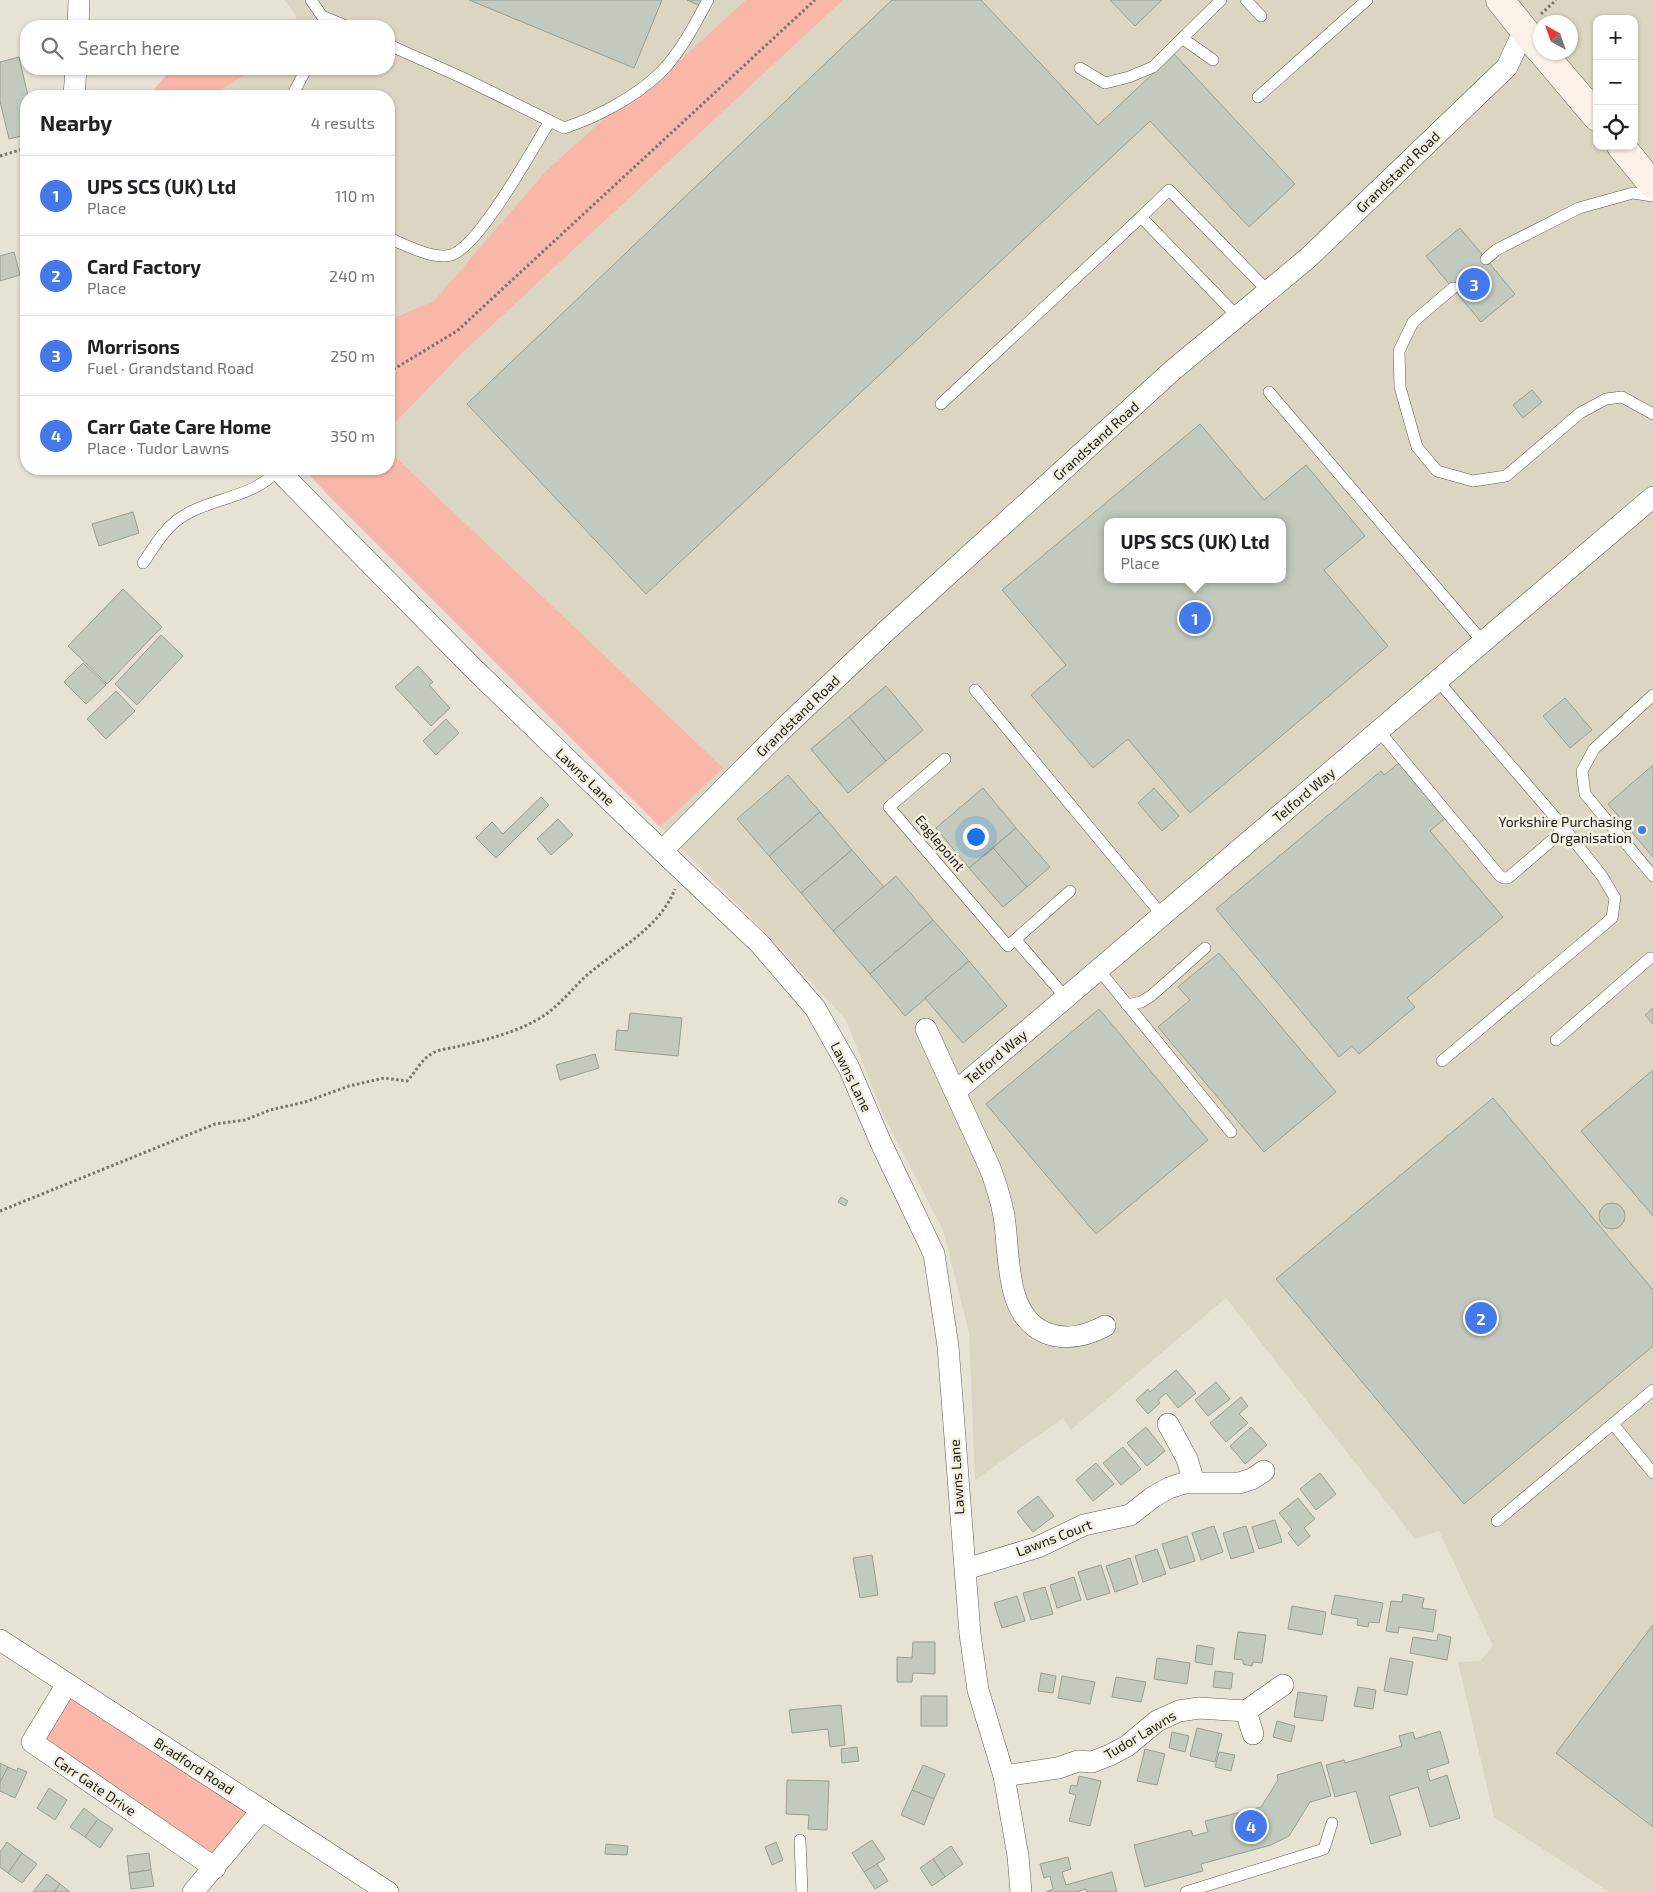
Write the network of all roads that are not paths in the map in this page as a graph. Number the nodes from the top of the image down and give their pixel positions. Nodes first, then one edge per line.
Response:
1 (79, 0) edge
2 (311, 0) edge
3 (708, 0) edge
4 (1221, 0) edge
5 (1246, 0) edge
6 (1367, 0) edge
7 (1500, 0) edge
8 (1261, 16) dead end
9 (78, 20) edge
10 (321, 20) edge
11 (1182, 38) junction
12 (1533, 40) edge
13 (1533, 46) edge
14 (395, 48) edge
15 (1213, 60) dead end
16 (1549, 60) edge
17 (1080, 68) dead end
18 (76, 75) edge
19 (303, 75) edge
20 (74, 90) edge
21 (295, 90) edge
22 (1258, 97) dead end
23 (1593, 113) edge
24 (550, 121) junction
25 (1624, 150) edge
26 (1653, 185) edge
27 (1653, 196) edge
28 (1142, 217) junction
29 (395, 240) edge
30 (1486, 259) dead end
31 (1452, 288) dead end
32 (1268, 291) junction
33 (1237, 316) junction
34 (1269, 392) dead end
35 (941, 404) dead end
36 (1653, 414) edge
37 (272, 475) edge
38 (283, 475) edge
39 (1653, 497) edge
40 (143, 563) dead end
41 (1483, 642) junction
42 (1438, 681) junction
43 (975, 690) dead end
44 (1653, 695) edge
45 (1379, 730) junction
46 (945, 759) dead end
47 (1560, 823) junction
48 (662, 852) junction
49 (1653, 876) edge
50 (1070, 892) dead end
51 (1162, 916) junction
52 (1016, 940) junction
53 (1205, 948) dead end
54 (1653, 958) edge
55 (1098, 970) junction
56 (1066, 998) junction
57 (1127, 1005) junction
58 (926, 1029) dead end
59 (1556, 1040) dead end
60 (1442, 1060) dead end
61 (955, 1092) junction
62 (1231, 1132) dead end
63 (1105, 1326) dead end
64 (1653, 1390) edge
65 (1168, 1424) dead end
66 (1613, 1424) junction
67 (1264, 1471) dead end
68 (1653, 1473) edge
69 (1194, 1482) junction
70 (1497, 1521) dead end
71 (966, 1569) junction
72 (0, 1640) edge
73 (66, 1684) junction
74 (1283, 1685) dead end
75 (1246, 1711) junction
76 (1253, 1734) dead end
77 (1004, 1776) junction
78 (262, 1810) junction
79 (1332, 1823) dead end
80 (800, 1840) dead end
81 (215, 1868) junction
82 (383, 1891) edge
83 (193, 1892) edge
84 (802, 1892) edge
85 (1021, 1892) edge
86 (1186, 1892) edge

1 - 9 street
2 - 10 lane
3 - 24 lane
4 - 11 lane
5 - 8 lane
6 - 22 lane
7 - 12 street
11 - 15 lane
11 - 17 lane
13 - 32 street, Grandstand Road
14 - 24 lane
16 - 23 street
18 - 20 street
19 - 21 lane
24 - 29 lane
25 - 26 street
27 - 30 lane
28 - 32 lane
28 - 33 lane
28 - 35 lane
31 - 36 lane
32 - 33 street, Grandstand Road
33 - 48 street, Grandstand Road
34 - 41 lane
37 - 40 lane
38 - 48 street, Lawns Lane
39 - 41 street, Telford Way
41 - 42 street, Telford Way
42 - 45 street, Telford Way
42 - 47 lane
43 - 51 lane
44 - 49 lane
45 - 47 lane
45 - 51 street, Telford Way
46 - 52 lane, Eaglepoint
47 - 60 lane
48 - 71 street, Lawns Lane
50 - 52 lane
51 - 55 street, Telford Way
52 - 56 lane
53 - 57 lane
54 - 59 lane
55 - 56 street, Telford Way
55 - 57 lane
56 - 61 street, Telford Way
57 - 62 lane
58 - 61 street, Telford Way
61 - 63 street, Telford Way
64 - 66 lane
65 - 69 street
66 - 68 lane
66 - 70 lane
67 - 69 street, Lawns Court
69 - 71 street, Lawns Court
71 - 77 street, Lawns Lane
72 - 73 street, Bradford Road
73 - 78 street, Bradford Road
73 - 81 street, Carr Gate Drive
74 - 75 street
75 - 76 street
75 - 77 street, Tudor Lawns
77 - 85 street, Lawns Lane
78 - 81 street
78 - 82 street, Bradford Road
79 - 86 lane
80 - 84 lane
81 - 83 street

